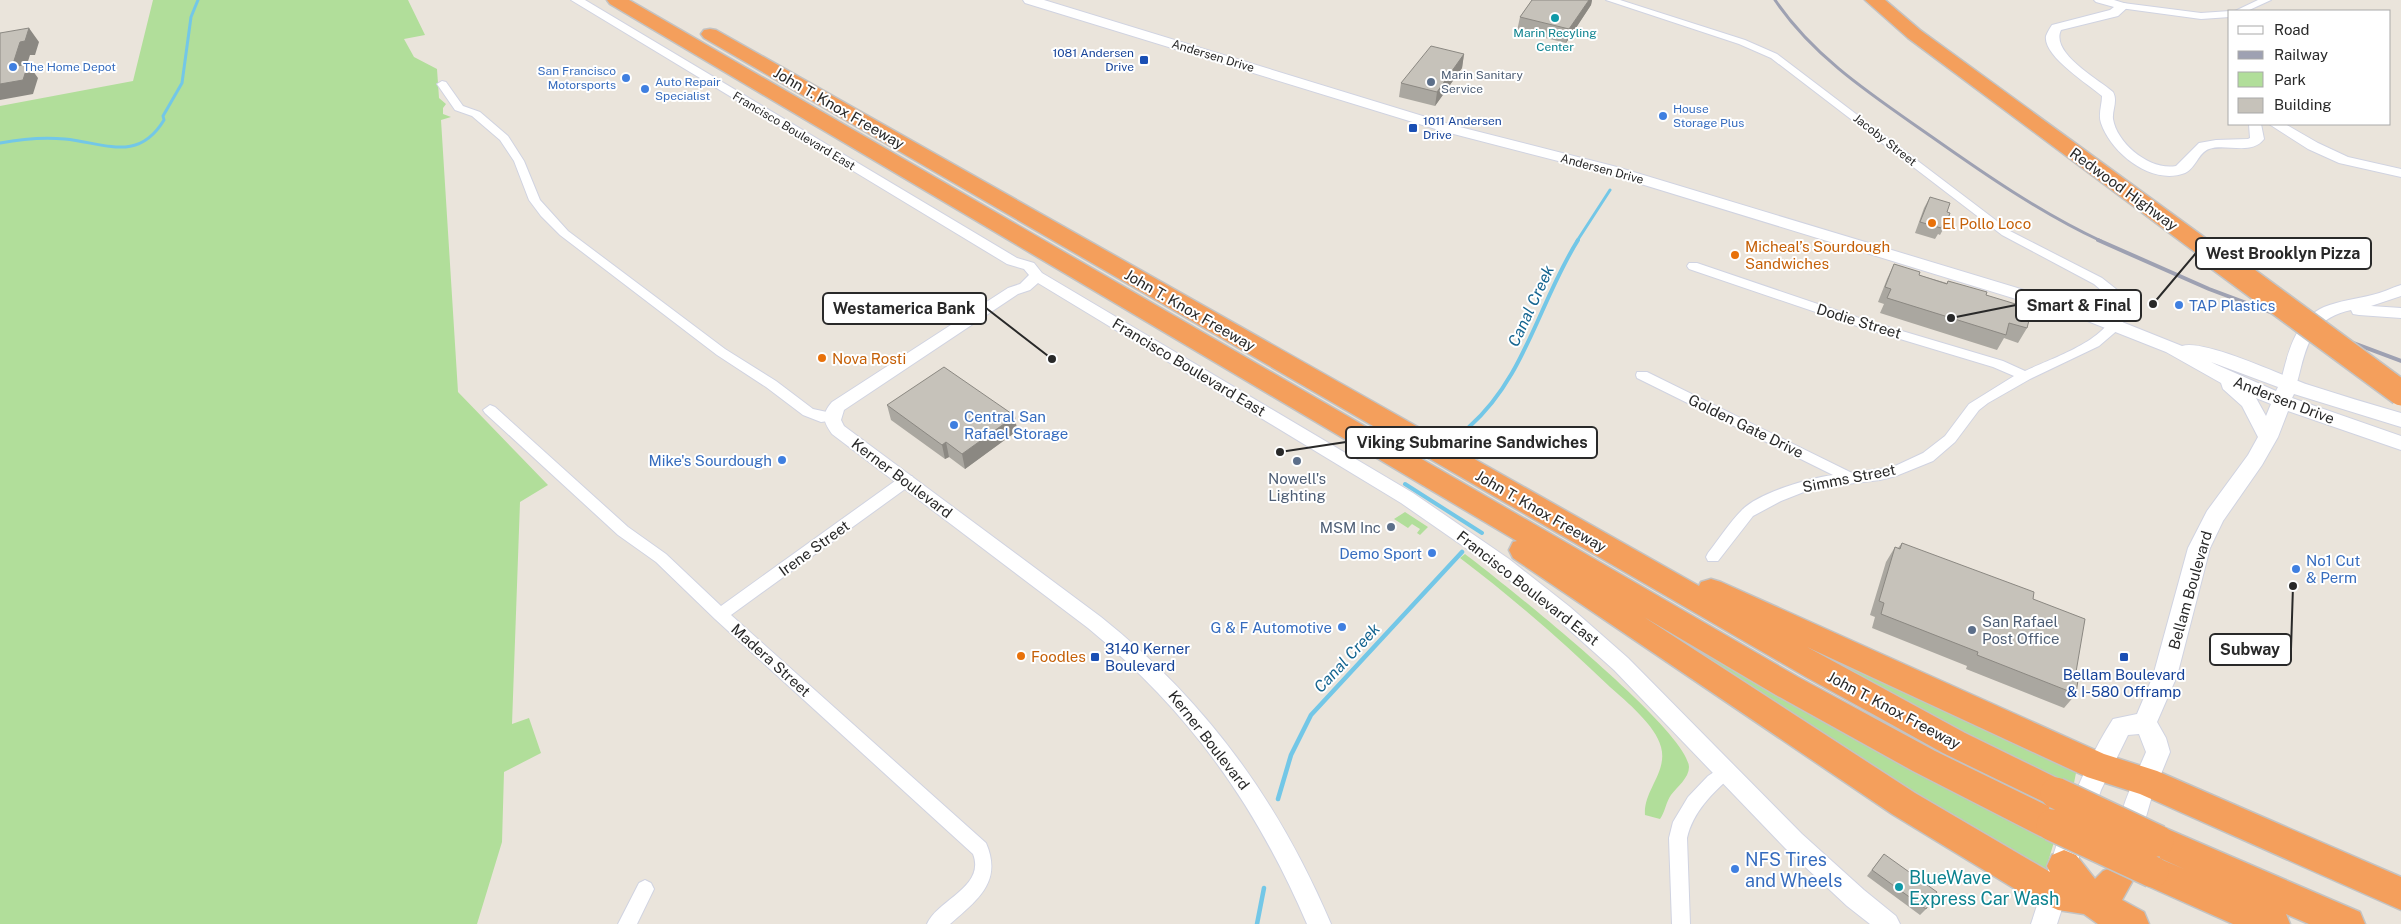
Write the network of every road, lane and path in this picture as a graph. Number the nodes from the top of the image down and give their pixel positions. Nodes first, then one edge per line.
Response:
1 (577, 0) edge
2 (616, 0) edge
3 (651, 0) edge
4 (1030, 0) edge
5 (1611, 0) edge
6 (1874, 0) edge
7 (1895, 0) edge
8 (2100, 0) edge
9 (2266, 0) edge
10 (2123, 6) junction
11 (2242, 10) edge
12 (2228, 14) edge
13 (442, 84) dead end
14 (2254, 125) edge
15 (2278, 125) edge
16 (2401, 173) edge
17 (2221, 251) junction
18 (1012, 261) junction
19 (1693, 266) dead end
20 (1037, 276) junction
21 (1016, 284) junction
22 (2401, 290) edge
23 (2377, 299) junction
24 (2334, 310) junction
25 (2401, 312) edge
26 (2116, 325) junction
27 (2172, 348) junction
28 (2210, 370) junction
29 (2401, 371) edge
30 (1642, 375) dead end
31 (2026, 376) junction
32 (2286, 393) junction
33 (2401, 393) edge
34 (490, 410) dead end
35 (831, 416) junction
36 (2401, 420) edge
37 (1354, 432) junction
38 (2268, 437) junction
39 (2401, 443) edge
40 (1476, 474) junction
41 (1850, 478) junction
42 (906, 480) junction
43 (1713, 557) dead end
44 (720, 615) junction
45 (2145, 723) junction
46 (2098, 767) junction
47 (1726, 771) junction
48 (2146, 781) junction
49 (2155, 856) junction
50 (2060, 879) junction
51 (645, 889) dead end
52 (2399, 893) edge
53 (2109, 908) edge
54 (626, 924) edge
55 (936, 924) edge
56 (1320, 924) edge
57 (1681, 924) edge
58 (1888, 924) edge
59 (2044, 924) edge
60 (2273, 924) edge
61 (2348, 924) edge

1 - 18 street, Francisco Boulevard East
2 - 37 highway, John T. Knox Freeway
3 - 40 highway, John T. Knox Freeway
4 - 26 main road, Andersen Drive
5 - 26 street, Jacoby Street
6 - 17 highway, Redwood Highway
7 - 17 highway, Redwood Highway
8 - 10 street
9 - 11 street
10 - 12 street
10 - 14 street
13 - 35 street
15 - 16 street
17 - 29 highway, Redwood Highway
17 - 33 highway, Redwood Highway, bridge
18 - 20 street, Francisco Boulevard East
18 - 21 street
19 - 31 street, Dodie Street
20 - 21 street
20 - 47 street, Francisco Boulevard East
21 - 35 street
22 - 23 street
23 - 24 street
23 - 25 street
24 - 25 street
24 - 32 street
26 - 27 main road, Andersen Drive
26 - 31 street, Simms Street
27 - 28 main road, Andersen Drive
27 - 32 main road, Andersen Drive
28 - 32 main road, Andersen Drive
28 - 38 main road
30 - 41 street, Golden Gate Drive
31 - 41 street, Simms Street
32 - 36 main road, Andersen Drive
32 - 38 main road, Bellam Boulevard
32 - 39 main road, Andersen Drive
34 - 44 street, Madera Street
35 - 42 street, Kerner Boulevard
37 - 49 highway, bridge
37 - 50 highway
38 - 45 main road, Bellam Boulevard
40 - 46 highway
40 - 49 highway, John T. Knox Freeway, bridge
41 - 43 street, Simms Street
42 - 44 street, Irene Street
42 - 56 street, Kerner Boulevard
44 - 55 street, Madera Street
45 - 46 main road
45 - 48 main road
46 - 48 highway
46 - 50 main road
47 - 57 street
47 - 58 street, Francisco Boulevard East
48 - 52 highway
48 - 53 main road
49 - 60 highway
49 - 61 highway, John T. Knox Freeway
50 - 53 highway
50 - 59 main road
51 - 54 street

